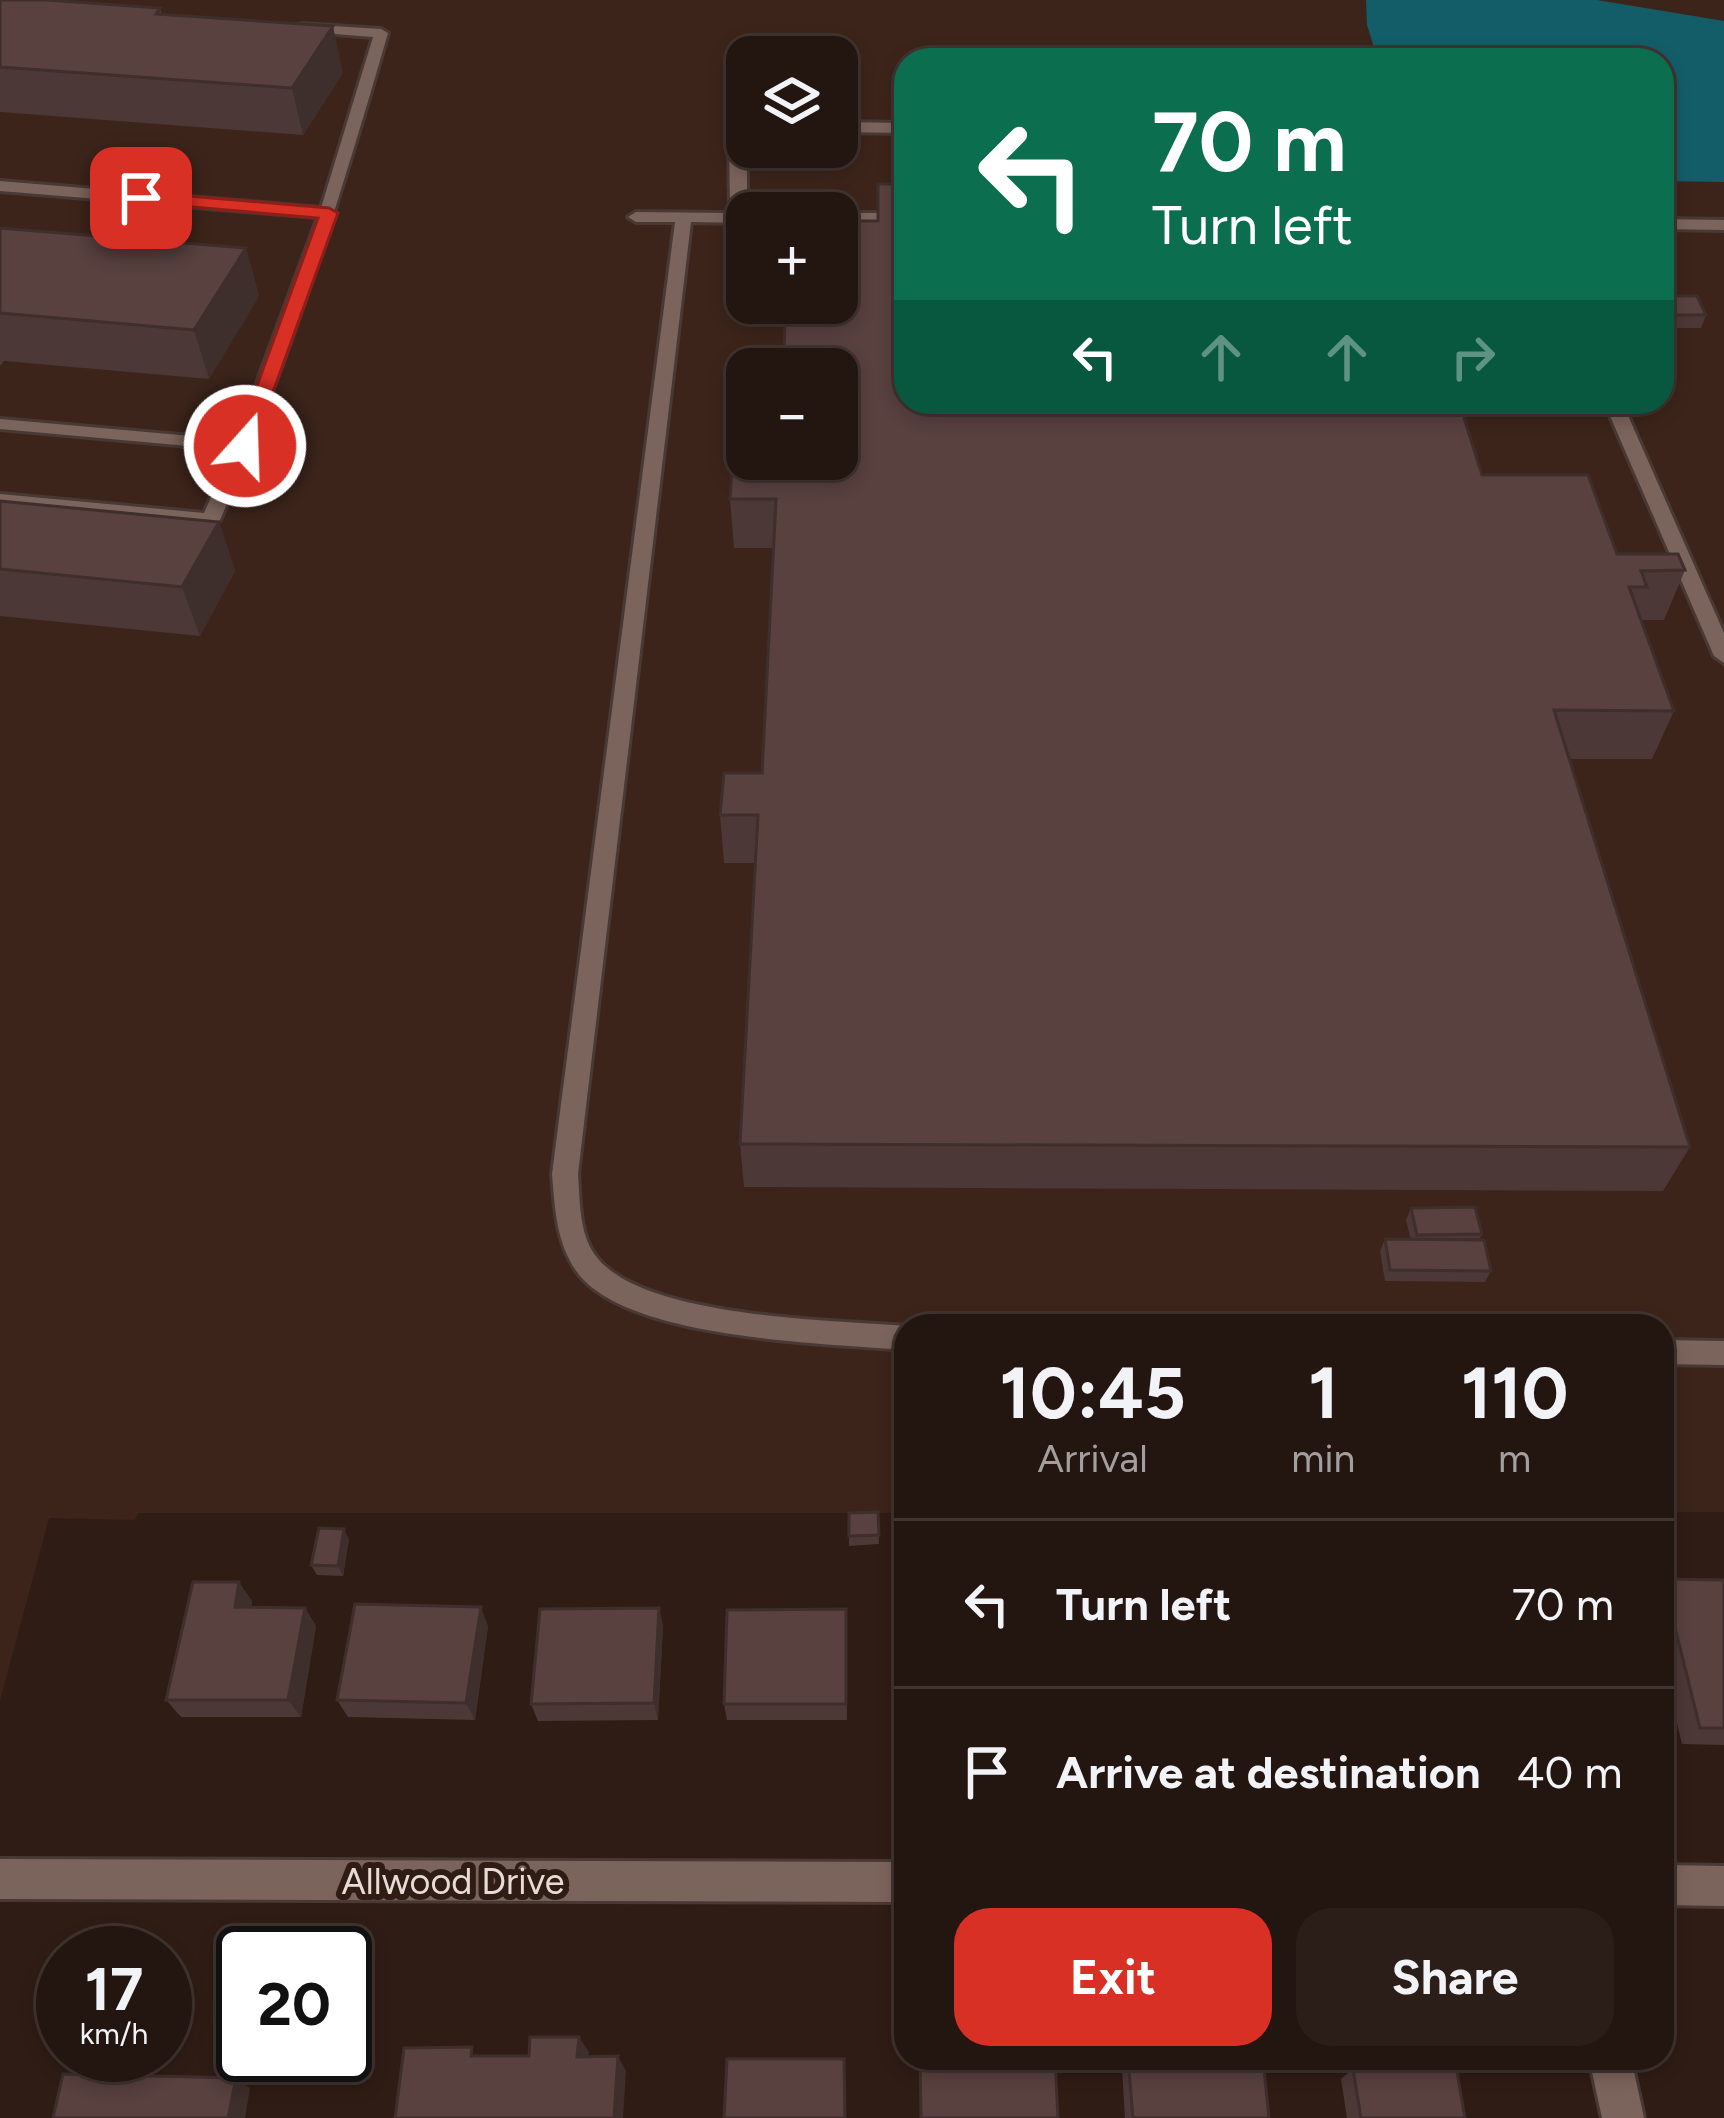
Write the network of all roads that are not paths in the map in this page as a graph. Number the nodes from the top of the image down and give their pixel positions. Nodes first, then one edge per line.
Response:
1 (286, 27) edge
2 (858, 128) edge
3 (894, 128) edge
4 (0, 186) edge
5 (329, 213) junction
6 (636, 217) dead end
7 (684, 218) junction
8 (726, 218) edge
9 (858, 218) edge
10 (894, 218) edge
11 (1674, 224) edge
12 (1724, 225) edge
13 (1618, 414) edge
14 (0, 424) edge
15 (245, 446) junction
16 (0, 500) edge
17 (1724, 656) edge
18 (894, 1337) edge
19 (1674, 1352) edge
20 (1724, 1353) edge
21 (0, 1879) edge
22 (894, 1882) edge
23 (1674, 1885) edge
24 (1724, 1886) edge
25 (1613, 2070) edge
26 (1623, 2118) edge

1 - 5 lane
2 - 3 lane
4 - 5 lane
5 - 15 lane
6 - 7 lane
7 - 8 lane
7 - 18 lane
9 - 10 lane
11 - 12 lane
13 - 17 lane
14 - 15 lane
15 - 16 lane
19 - 20 lane
21 - 22 street, Allwood Drive
23 - 24 street
25 - 26 street

